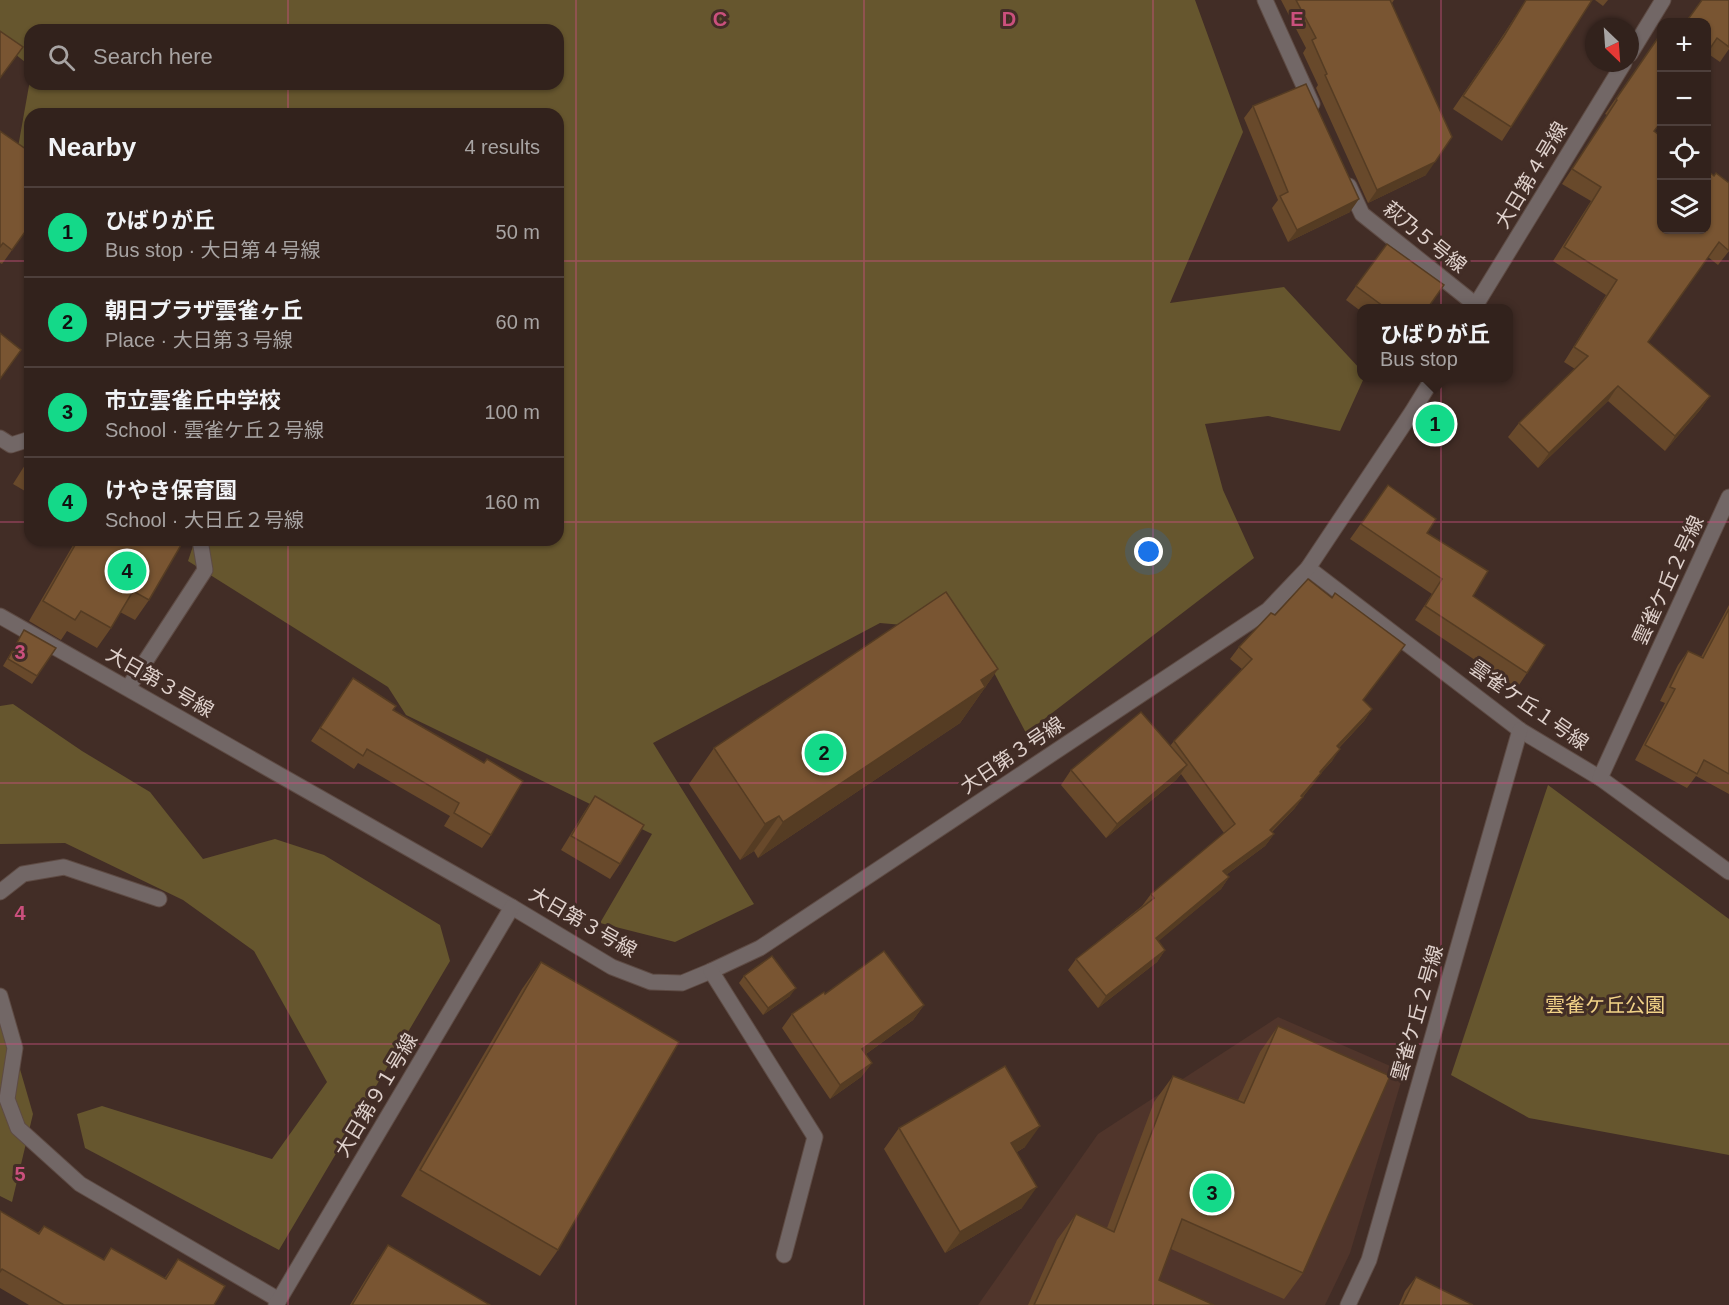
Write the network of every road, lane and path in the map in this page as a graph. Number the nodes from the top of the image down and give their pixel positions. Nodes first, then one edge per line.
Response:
1 (1265, 0) edge
2 (1663, 0) edge
3 (1639, 39) edge
4 (1619, 72) edge
5 (1318, 117) edge
6 (1342, 171) edge
7 (1471, 304) edge
8 (1477, 304) edge
9 (1431, 382) edge
10 (0, 438) edge
11 (24, 441) edge
12 (1729, 497) edge
13 (201, 546) edge
14 (1308, 568) junction
15 (0, 616) edge
16 (128, 688) junction
17 (1520, 730) junction
18 (1600, 778) junction
19 (1729, 872) edge
20 (0, 891) edge
21 (159, 899) dead end
22 (512, 907) junction
23 (711, 971) junction
24 (0, 996) edge
25 (784, 1255) dead end
26 (277, 1303) edge
27 (1348, 1305) edge

1 - 5 street
2 - 3 street
4 - 8 street, 大日第４号線
6 - 7 street, 萩乃５号線
9 - 14 street
10 - 11 street
12 - 18 street, 雲雀ケ丘２号線
13 - 16 street
14 - 17 street, 雲雀ケ丘１号線
14 - 23 street, 大日第３号線
15 - 16 street, 大日第３号線
16 - 22 street, 大日第３号線
17 - 18 street, 雲雀ケ丘１号線
17 - 27 street, 雲雀ケ丘２号線
18 - 19 street, 雲雀ケ丘１号線
20 - 21 street
22 - 23 street, 大日第３号線
22 - 26 street, 大日第９１号線
23 - 25 street
24 - 26 street

